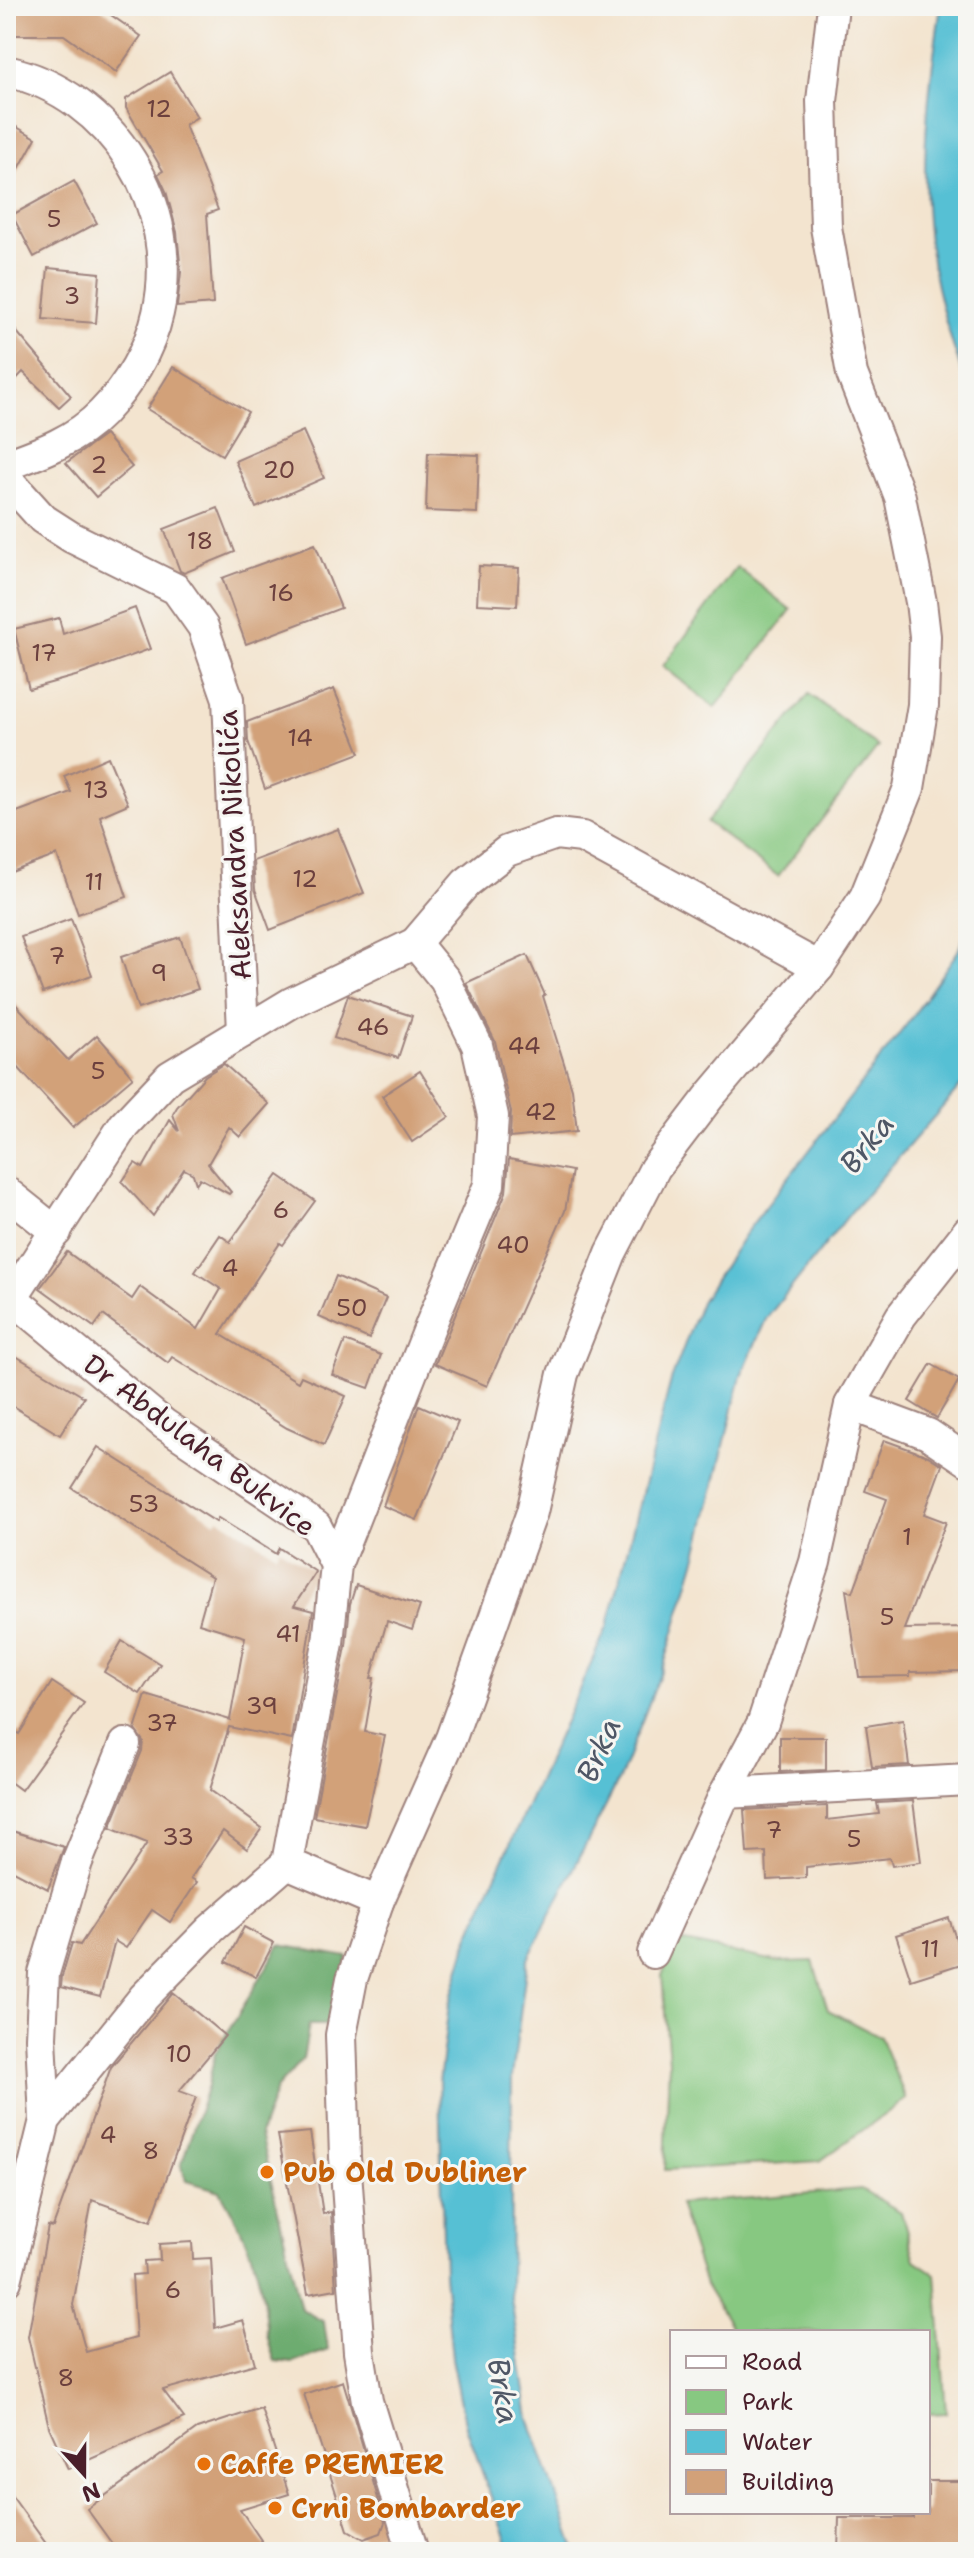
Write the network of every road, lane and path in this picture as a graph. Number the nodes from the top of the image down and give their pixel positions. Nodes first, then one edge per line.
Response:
1 (833, 6) edge
2 (6, 71) edge
3 (6, 465) edge
4 (6, 478) edge
5 (415, 943) junction
6 (819, 967) junction
7 (243, 1032) junction
8 (6, 1192) edge
9 (968, 1231) edge
10 (56, 1232) junction
11 (9, 1302) edge
12 (850, 1405) junction
13 (968, 1461) edge
14 (336, 1565) junction
15 (125, 1744) dead end
16 (968, 1780) edge
17 (725, 1793) junction
18 (287, 1863) junction
19 (378, 1902) junction
20 (653, 1953) dead end
21 (45, 2120) junction
22 (6, 2281) edge
23 (413, 2552) edge

1 - 6 street
2 - 3 street
4 - 7 street, Aleksandra Nikolića
5 - 6 street
5 - 7 street
5 - 14 street
6 - 19 street
7 - 10 street
8 - 10 street
9 - 12 street
10 - 11 street
11 - 14 street, Dr Abdulaha Bukvice
12 - 13 street
12 - 17 street
14 - 18 street, Dr Abdulaha Bukvice
15 - 21 street
16 - 17 street
17 - 20 street
18 - 19 street
18 - 21 street
19 - 23 street
21 - 22 street

